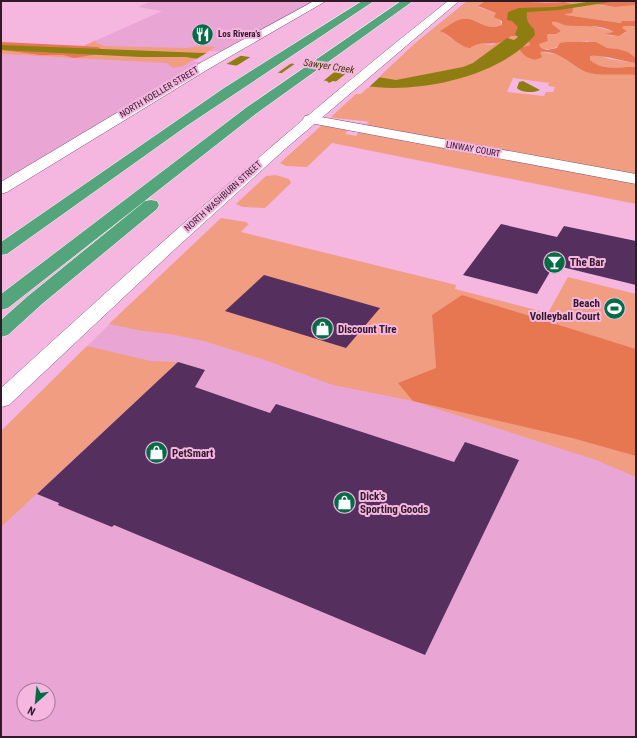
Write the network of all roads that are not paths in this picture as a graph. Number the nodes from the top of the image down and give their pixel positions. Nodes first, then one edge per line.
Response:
1 (321, 1) edge
2 (369, 1) edge
3 (408, 1) edge
4 (454, 1) edge
5 (310, 119) junction
6 (187, 158) junction
7 (636, 179) edge
8 (1, 189) edge
9 (1, 250) edge
10 (1, 304) edge
11 (1, 331) edge
12 (1, 400) edge

1 - 8 street, NORTH KOELLER STREET
2 - 9 highway
3 - 6 highway
4 - 5 street, NORTH WASHBURN STREET
5 - 7 street, LINWAY COURT
5 - 12 street, NORTH WASHBURN STREET
6 - 10 highway
6 - 11 highway

